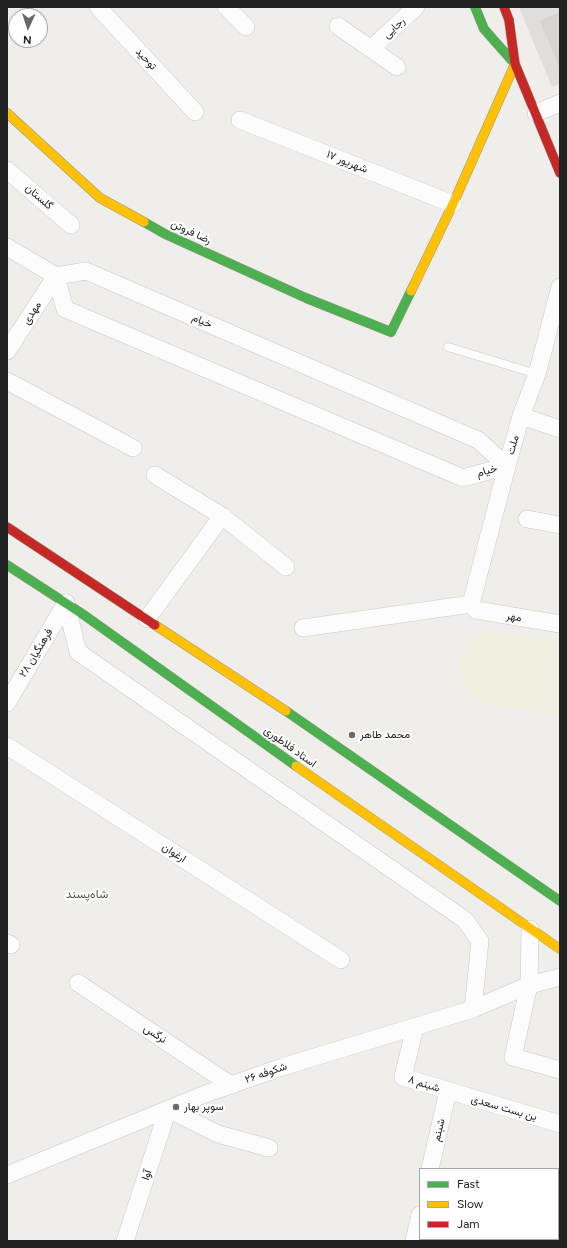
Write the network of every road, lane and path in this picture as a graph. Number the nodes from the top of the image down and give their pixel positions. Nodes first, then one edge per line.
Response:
1 (98, 7) edge
2 (226, 7) edge
3 (416, 7) edge
4 (475, 7) edge
5 (504, 7) edge
6 (338, 26) dead end
7 (246, 27) dead end
8 (371, 49) junction
9 (515, 64) junction
10 (397, 67) dead end
11 (560, 103) edge
12 (195, 112) dead end
13 (7, 113) edge
14 (536, 113) junction
15 (240, 120) dead end
16 (7, 170) edge
17 (560, 173) edge
18 (453, 204) junction
19 (71, 225) dead end
20 (7, 247) edge
21 (56, 276) junction
22 (560, 287) edge
23 (12, 334) edge
24 (448, 347) dead end
25 (7, 351) edge
26 (537, 374) junction
27 (7, 381) edge
28 (521, 416) junction
29 (560, 428) edge
30 (133, 448) dead end
31 (507, 466) junction
32 (155, 475) dead end
33 (222, 516) junction
34 (527, 519) dead end
35 (560, 525) edge
36 (7, 527) edge
37 (7, 565) edge
38 (286, 567) dead end
39 (66, 603) junction
40 (471, 604) junction
41 (148, 619) junction
42 (560, 624) edge
43 (303, 628) dead end
44 (7, 703) edge
45 (7, 746) edge
46 (560, 901) edge
47 (530, 928) junction
48 (560, 949) edge
49 (341, 960) dead end
50 (558, 980) edge
51 (78, 983) dead end
52 (530, 984) junction
53 (473, 1009) junction
54 (415, 1027) junction
55 (560, 1070) edge
56 (231, 1085) junction
57 (448, 1091) junction
58 (168, 1109) junction
59 (560, 1124) edge
60 (269, 1148) dead end
61 (430, 1168) edge
62 (7, 1175) edge
63 (419, 1219) edge
64 (125, 1241) edge
65 (414, 1241) edge

1 - 12 street, توحید
2 - 7 street
3 - 8 street, رجایی
4 - 9 main road
5 - 9 main road
6 - 8 street
8 - 10 street
9 - 14 main road
9 - 18 main road
11 - 14 street
13 - 18 main road, رضا فروتن
14 - 17 main road
15 - 18 street, ۱۷ شهریور
16 - 19 street, گلستان
20 - 21 street
21 - 23 street, مهدی
21 - 31 street, خیام
21 - 31 street, خیام
22 - 26 street, ملت
23 - 25 street, مهدی
24 - 26 lane
26 - 28 street, ملت
27 - 30 street
28 - 29 street
28 - 31 street, ملت
31 - 40 street, ملت
32 - 33 street
33 - 38 street
33 - 41 street
34 - 35 street
36 - 41 main road
37 - 39 main road, استاد فلاطوری
39 - 44 street, فرهنگیان ۲۸
39 - 47 main road, استاد فلاطوری
39 - 53 street
40 - 42 street, مهر
40 - 43 street
41 - 46 main road
45 - 49 street, ارغوان
47 - 48 main road, استاد فلاطوری
47 - 52 street
50 - 52 street, شکوفه ۲۶
51 - 56 street, نرگس
52 - 53 street, شکوفه ۲۶
52 - 55 street
53 - 54 street, شکوفه ۲۶
54 - 56 street, شکوفه ۲۶
54 - 57 street, شبنم ۸
56 - 58 street, شکوفه ۲۶
57 - 59 street, بن بست سعدی
57 - 61 street, شبنم
58 - 60 street
58 - 62 street, شکوفه ۲۶
58 - 64 street, آوا
63 - 65 street

